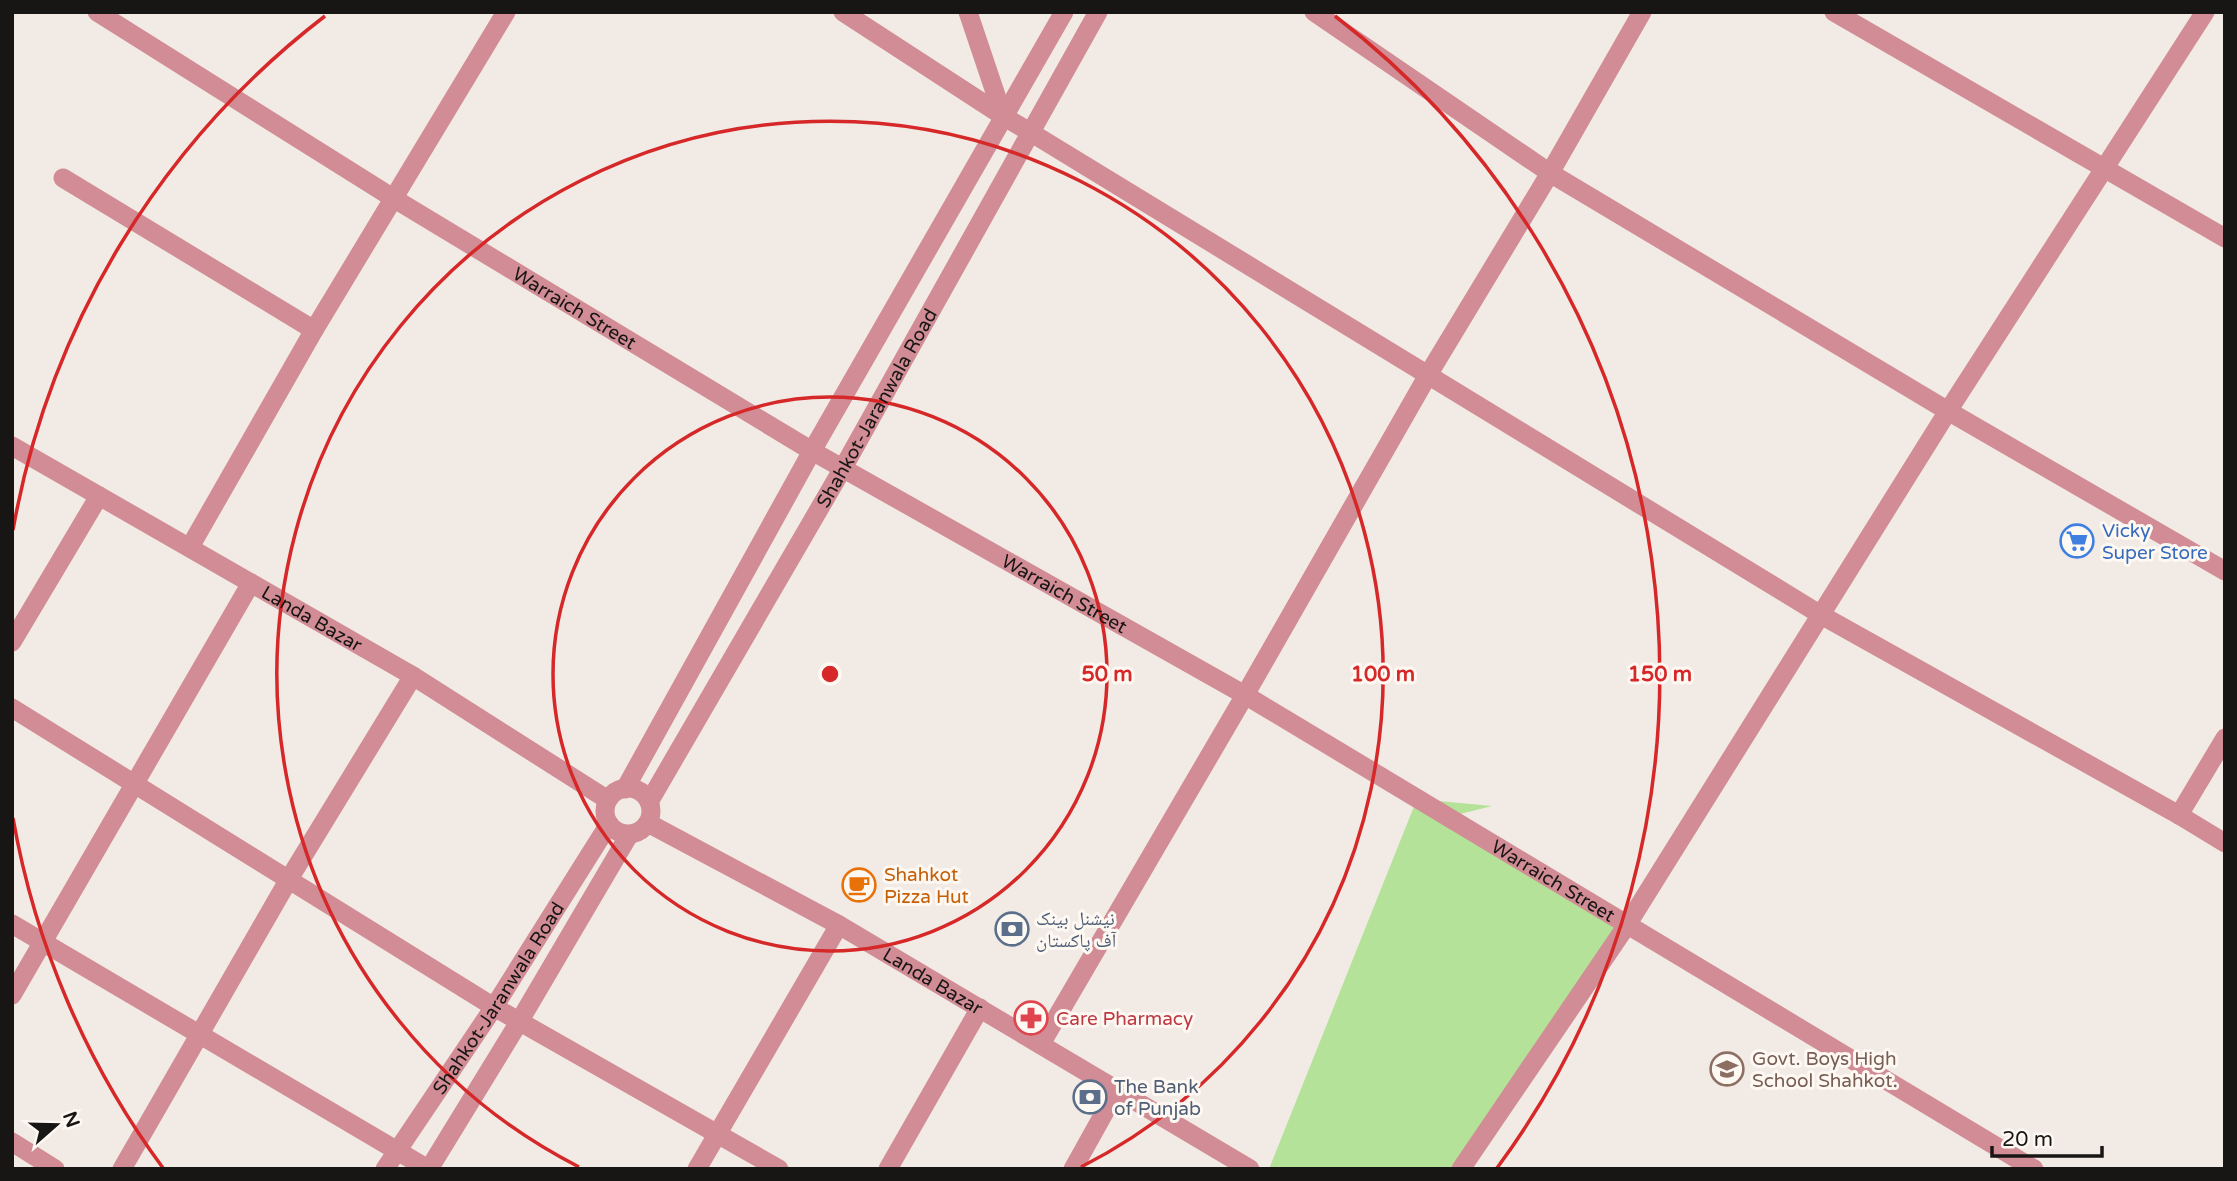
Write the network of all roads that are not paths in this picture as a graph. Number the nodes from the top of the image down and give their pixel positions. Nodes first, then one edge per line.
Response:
1 (97, 12) edge
2 (506, 12) edge
3 (844, 12) edge
4 (968, 12) edge
5 (1064, 12) edge
6 (1098, 12) edge
7 (1314, 12) edge
8 (1642, 12) edge
9 (1833, 12) edge
10 (2205, 12) edge
11 (1003, 116) junction
12 (1030, 132) junction
13 (2103, 169) junction
14 (1550, 173) junction
15 (63, 178) dead end
16 (393, 198) junction
17 (2225, 238) edge
18 (314, 330) junction
19 (1428, 375) junction
20 (1948, 411) junction
21 (12, 446) edge
22 (812, 451) junction
23 (843, 468) junction
24 (99, 496) junction
25 (190, 547) junction
26 (2225, 571) edge
27 (251, 583) junction
28 (1821, 615) junction
29 (12, 642) edge
30 (413, 676) junction
31 (1245, 695) junction
32 (12, 708) edge
33 (2225, 738) edge
34 (135, 784) junction
35 (617, 795) junction
36 (649, 802) junction
37 (2179, 815) junction
38 (648, 823) junction
39 (609, 824) junction
40 (629, 835) junction
41 (2225, 842) edge
42 (289, 878) junction
43 (12, 924) edge
44 (839, 925) junction
45 (1627, 925) junction
46 (43, 942) junction
47 (12, 995) edge
48 (494, 1007) junction
49 (980, 1008) junction
50 (519, 1022) junction
51 (199, 1034) junction
52 (1041, 1044) junction
53 (1117, 1090) junction
54 (718, 1134) junction
55 (12, 1142) edge
56 (396, 1150) junction
57 (55, 1169) edge
58 (122, 1169) edge
59 (385, 1169) edge
60 (428, 1169) edge
61 (697, 1169) edge
62 (779, 1169) edge
63 (888, 1169) edge
64 (1073, 1169) edge
65 (1250, 1169) edge
66 (1461, 1169) edge
67 (2034, 1169) edge

1 - 16 street, Warraich Street
2 - 16 street
3 - 11 street
4 - 11 street
5 - 11 street, Shahkot-Jaranwala Road
6 - 12 street, Shahkot-Jaranwala Road
7 - 14 street
8 - 14 street
9 - 13 street
10 - 13 street
11 - 12 street
11 - 22 street, Shahkot-Jaranwala Road
12 - 19 street
12 - 23 street, Shahkot-Jaranwala Road
13 - 17 street
13 - 20 street
14 - 19 street
14 - 20 street
15 - 18 street
16 - 18 street
16 - 22 street, Warraich Street
18 - 25 street
19 - 28 street
19 - 31 street
20 - 26 street
20 - 28 street
21 - 24 street, Landa Bazar
22 - 23 street, Warraich Street
22 - 35 street, Shahkot-Jaranwala Road
23 - 31 street, Warraich Street
23 - 36 street, Shahkot-Jaranwala Road
24 - 25 street, Landa Bazar
24 - 29 street
25 - 27 street, Landa Bazar
27 - 30 street, Landa Bazar
27 - 34 street
28 - 37 street
28 - 45 street
30 - 35 street, Landa Bazar
30 - 42 street
31 - 45 street, Warraich Street
31 - 52 street
32 - 34 street
33 - 37 street
34 - 42 street
34 - 46 street
35 - 36 street
35 - 39 street
36 - 38 street
37 - 41 street
38 - 40 street
38 - 44 street, Landa Bazar
39 - 40 street
39 - 48 street, Shahkot-Jaranwala Road
40 - 50 street, Shahkot-Jaranwala Road
42 - 48 street
42 - 51 street
43 - 46 street
44 - 49 street, Landa Bazar
44 - 54 street
45 - 66 street
45 - 67 street, Warraich Street
46 - 47 street
46 - 51 street
48 - 50 street
48 - 56 street, Shahkot-Jaranwala Road
49 - 52 street, Landa Bazar
49 - 63 street
50 - 54 street
50 - 60 street, Shahkot-Jaranwala Road
51 - 56 street
51 - 58 street
52 - 53 street, Landa Bazar
53 - 64 street
53 - 65 street, Landa Bazar
54 - 61 street
54 - 62 street
55 - 57 street
56 - 59 street, Shahkot-Jaranwala Road
56 - 60 street

